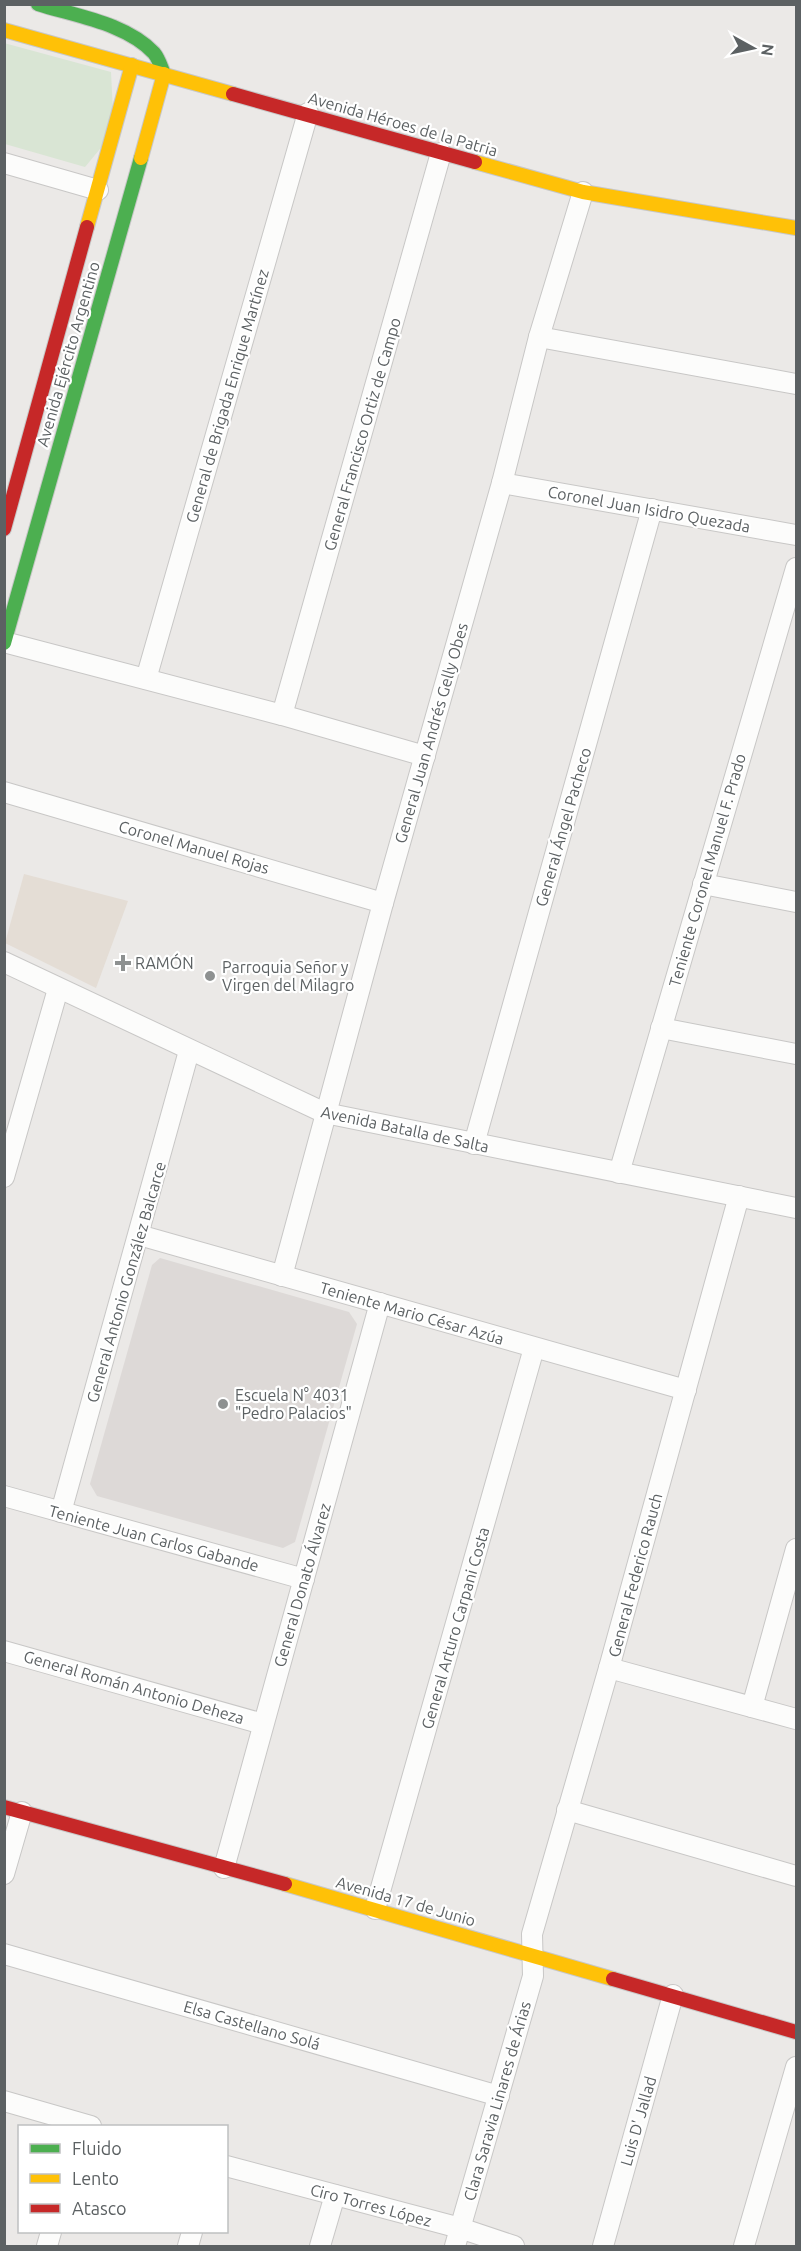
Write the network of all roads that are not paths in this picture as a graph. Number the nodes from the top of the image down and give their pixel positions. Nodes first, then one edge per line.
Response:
1 (38, 4) edge
2 (4, 30) edge
3 (132, 65) junction
4 (164, 74) junction
5 (308, 113) junction
6 (441, 153) junction
7 (4, 164) edge
8 (99, 190) junction
9 (583, 192) junction
10 (796, 228) edge
11 (539, 337) junction
12 (796, 384) edge
13 (502, 483) junction
14 (652, 509) junction
15 (4, 529) edge
16 (796, 536) edge
17 (796, 568) edge
18 (5, 642) edge
19 (146, 679) junction
20 (282, 715) junction
21 (425, 756) junction
22 (4, 792) edge
23 (703, 884) junction
24 (796, 902) edge
25 (383, 903) junction
26 (4, 962) edge
27 (58, 989) junction
28 (661, 1028) junction
29 (189, 1051) junction
30 (796, 1054) edge
31 (325, 1113) junction
32 (474, 1144) junction
33 (619, 1173) junction
34 (4, 1177) edge
35 (739, 1196) junction
36 (796, 1208) edge
37 (139, 1235) junction
38 (282, 1276) junction
39 (380, 1303) junction
40 (534, 1348) junction
41 (686, 1390) junction
42 (4, 1496) edge
43 (62, 1512) junction
44 (796, 1549) edge
45 (304, 1579) junction
46 (4, 1651) edge
47 (609, 1668) junction
48 (752, 1707) junction
49 (796, 1719) edge
50 (263, 1724) junction
51 (13, 1809) edge
52 (567, 1810) junction
53 (224, 1868) junction
54 (4, 1874) edge
55 (796, 1876) edge
56 (375, 1909) junction
57 (4, 1954) edge
58 (532, 1954) junction
59 (673, 1995) junction
60 (796, 2032) edge
61 (796, 2067) edge
62 (499, 2096) junction
63 (4, 2101) edge
64 (82, 2125) edge
65 (228, 2167) edge
66 (335, 2195) junction
67 (457, 2237) edge
68 (320, 2247) edge
69 (514, 2247) edge
70 (603, 2247) edge
71 (744, 2247) edge

1 - 4 main road
2 - 3 main road, Avenida Héroes de la Patria
3 - 4 main road, Avenida Héroes de la Patria
3 - 8 main road, Avenida Ejército Argentino
4 - 5 main road, Avenida Héroes de la Patria
4 - 18 main road, Avenida Ejército Argentino
5 - 6 main road, Avenida Héroes de la Patria
5 - 19 street, General de Brigada Enrique Martínez
6 - 9 main road, Avenida Héroes de la Patria
6 - 20 street, General Francisco Ortiz de Campo
7 - 8 street
8 - 15 main road, Avenida Ejército Argentino
9 - 10 main road, Avenida Héroes de la Patria
9 - 11 street, General Juan Andrés Gelly Obes
11 - 12 street
11 - 13 street, General Juan Andrés Gelly Obes
13 - 14 street, Coronel Juan Isidro Quezada
13 - 21 street, General Juan Andrés Gelly Obes
14 - 16 street, Coronel Juan Isidro Quezada
14 - 32 street, General Ángel Pacheco
17 - 23 street, Teniente Coronel Manuel F. Prado
18 - 19 street
19 - 20 street
20 - 21 street
21 - 25 street, General Juan Andrés Gelly Obes
22 - 25 street, Coronel Manuel Rojas
23 - 24 street
23 - 28 street, Teniente Coronel Manuel F. Prado
25 - 31 street, General Juan Andrés Gelly Obes
26 - 27 street, Avenida Batalla de Salta
27 - 29 street, Avenida Batalla de Salta
27 - 34 street
28 - 30 street
28 - 33 street, Teniente Coronel Manuel F. Prado
29 - 31 street, Avenida Batalla de Salta
29 - 37 street, General Antonio González Balcarce
31 - 32 street, Avenida Batalla de Salta
31 - 38 street, General Juan Andrés Gelly Obes
32 - 33 street, Avenida Batalla de Salta
33 - 35 street, Avenida Batalla de Salta
35 - 36 street, Avenida Batalla de Salta
35 - 41 street, General Federico Rauch
37 - 38 street, Teniente Mario César Azúa
37 - 43 street, General Antonio González Balcarce
38 - 39 street, Teniente Mario César Azúa
39 - 40 street, Teniente Mario César Azúa
39 - 45 street, General Donato Álvarez
40 - 41 street, Teniente Mario César Azúa
40 - 56 street, General Arturo Carpani Costa
41 - 47 street, General Federico Rauch
42 - 43 street, Teniente Juan Carlos Gabande
43 - 45 street, Teniente Juan Carlos Gabande
44 - 48 street
45 - 50 street, General Donato Álvarez
46 - 50 street, General Román Antonio Deheza
47 - 48 street
47 - 52 street, General Federico Rauch
48 - 49 street
50 - 53 street, General Donato Álvarez
51 - 53 main road, Avenida 17 de Junio
51 - 54 street
52 - 55 street
52 - 58 street, General Federico Rauch
53 - 56 main road, Avenida 17 de Junio
56 - 58 main road, Avenida 17 de Junio
57 - 62 street, Elsa Castellano Solá
58 - 59 main road, Avenida 17 de Junio
58 - 62 street, Clara Saravia Linares de Árias
59 - 60 main road, Avenida 17 de Junio
59 - 70 street, Luis D' Jallad
61 - 71 street
62 - 67 street, Clara Saravia Linares de Árias
63 - 64 street
65 - 66 street, Ciro Torres López
66 - 67 street, Ciro Torres López
66 - 68 street
67 - 69 street, Ciro Torres López

